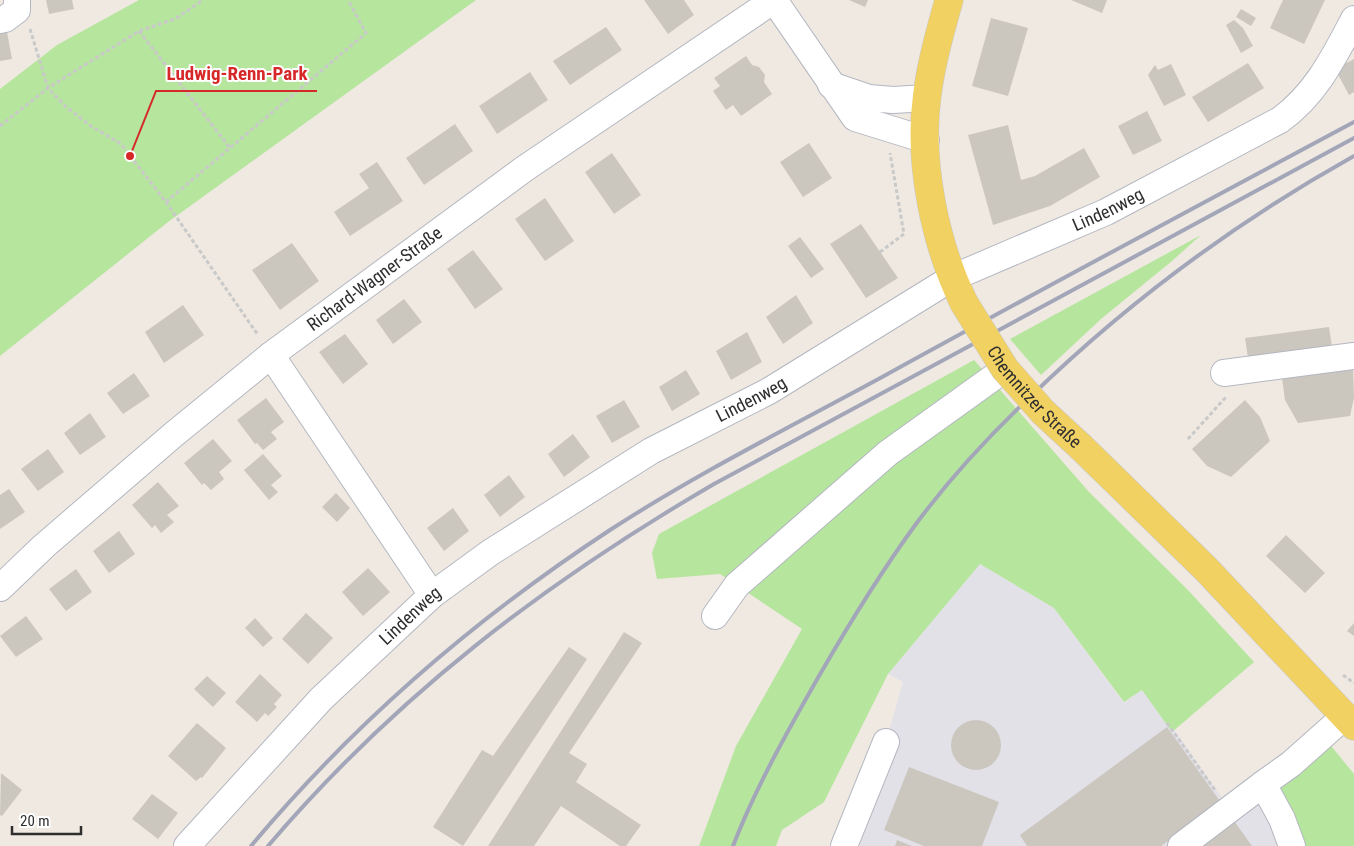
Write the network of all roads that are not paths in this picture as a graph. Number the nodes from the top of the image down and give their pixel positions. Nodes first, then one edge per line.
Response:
1 (774, 0) edge
2 (949, 0) edge
3 (1354, 19) edge
4 (831, 85) junction
5 (926, 98) junction
6 (926, 140) junction
7 (952, 278) junction
8 (271, 355) junction
9 (1354, 356) edge
10 (1005, 369) junction
11 (1224, 374) dead end
12 (0, 588) edge
13 (432, 595) junction
14 (714, 616) dead end
15 (1349, 721) edge
16 (886, 742) dead end
17 (1263, 784) junction
18 (187, 846) edge
19 (844, 846) edge
20 (1181, 846) edge
21 (1292, 846) edge

1 - 4 street
1 - 8 street, Richard-Wagner-Straße
2 - 5 main road, Chemnitzer Straße
3 - 7 street, Lindenweg
4 - 5 street
4 - 6 street
5 - 6 main road, Chemnitzer Straße
6 - 7 main road, Chemnitzer Straße
7 - 10 main road, Chemnitzer Straße, bridge
7 - 13 street, Lindenweg
8 - 12 street, Richard-Wagner-Straße
8 - 13 street
9 - 11 street
10 - 14 street
10 - 15 main road, Chemnitzer Straße, bridge
13 - 18 street, Lindenweg
15 - 17 street
16 - 19 street
17 - 20 street
17 - 21 street

